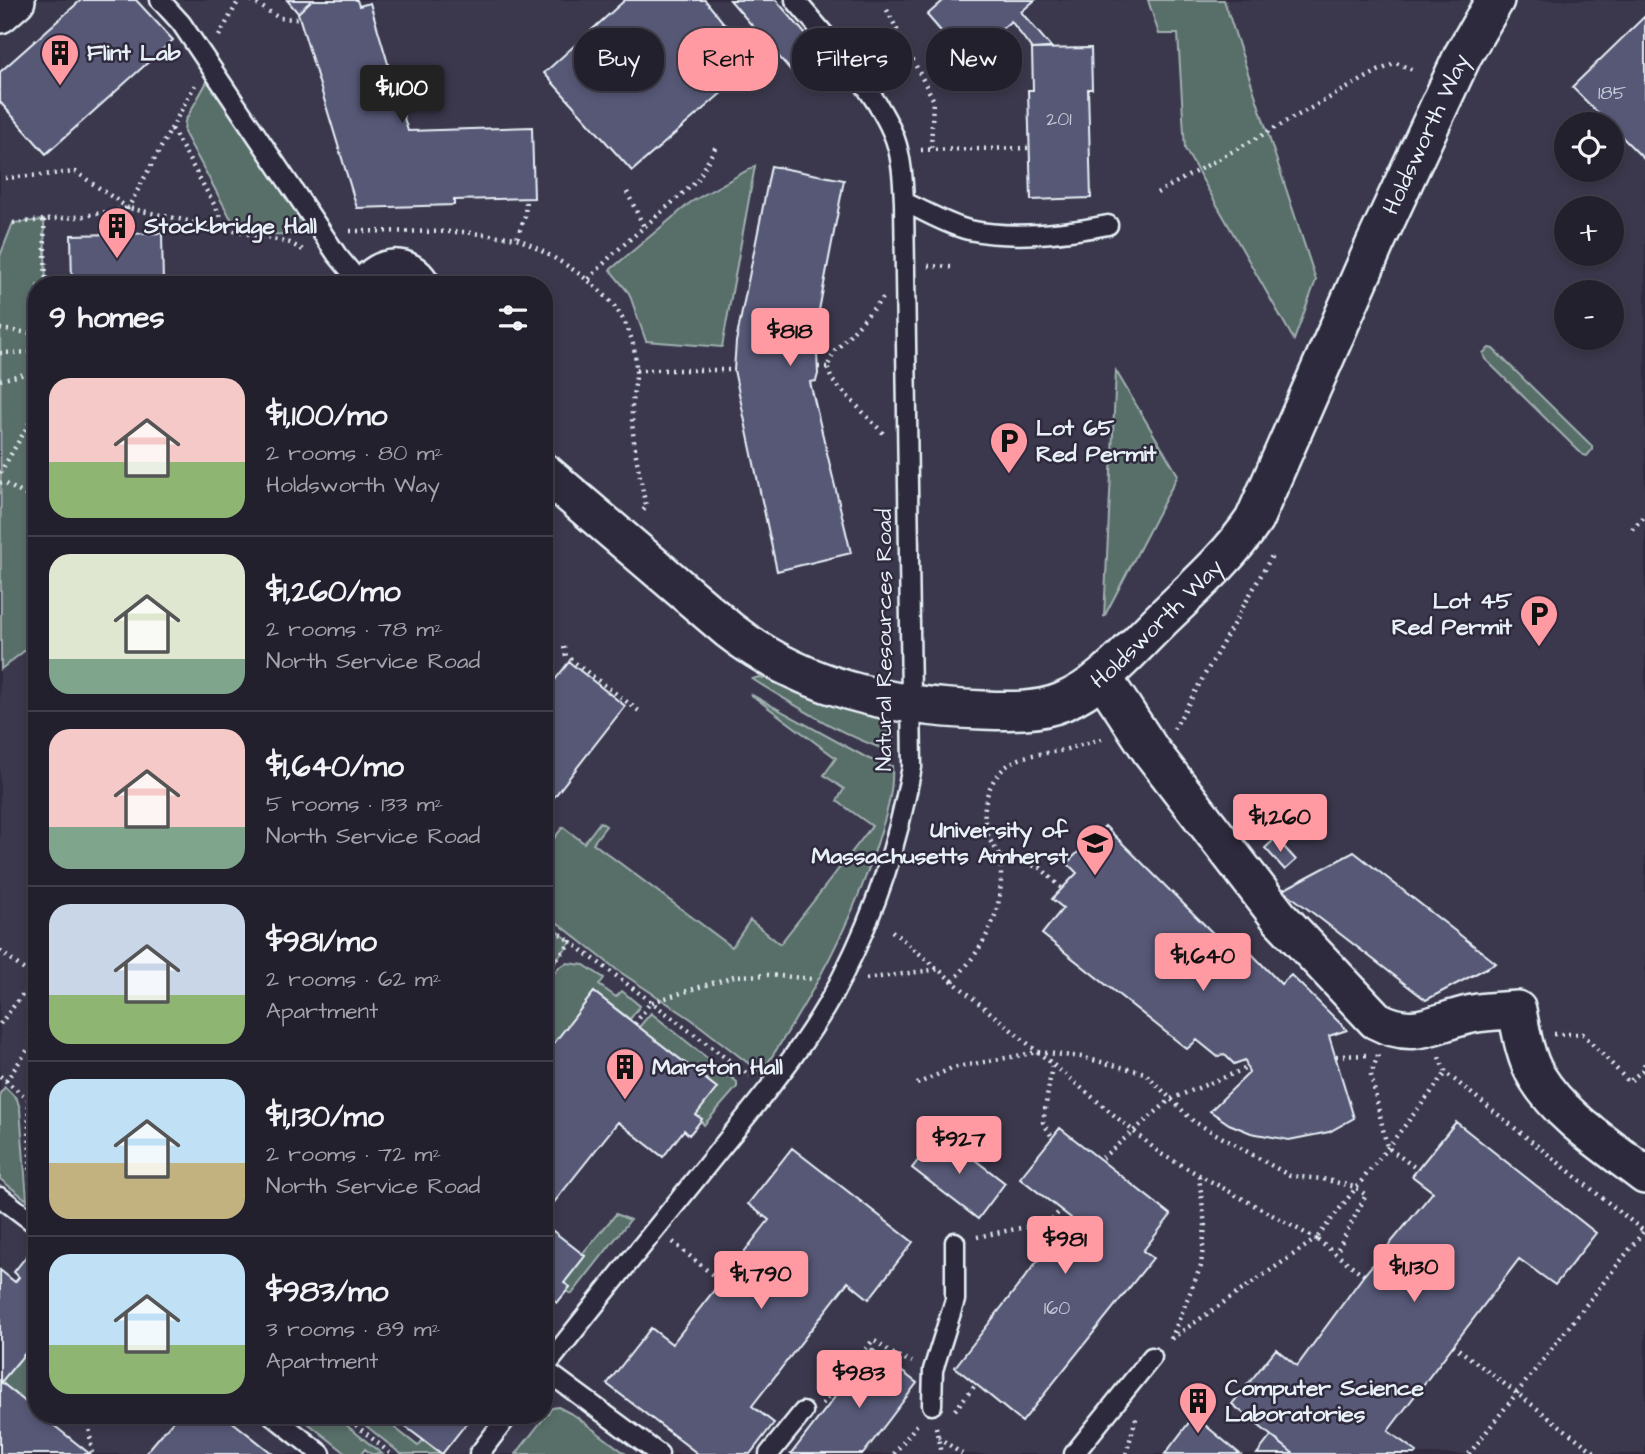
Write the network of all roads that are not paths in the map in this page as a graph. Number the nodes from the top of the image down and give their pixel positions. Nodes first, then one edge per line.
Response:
1 (160, 0) edge
2 (794, 0) edge
3 (1495, 0) edge
4 (904, 202) junction
5 (1108, 225) dead end
6 (356, 276) edge
7 (374, 276) edge
8 (414, 276) edge
9 (553, 480) edge
10 (1103, 678) junction
11 (912, 705) junction
12 (1645, 1175) edge
13 (0, 1197) edge
14 (28, 1218) edge
15 (955, 1242) road end
16 (1152, 1357) road end
17 (553, 1358) edge
18 (553, 1376) edge
19 (932, 1405) dead end
20 (803, 1412) road end
21 (283, 1424) edge
22 (502, 1424) edge
23 (321, 1454) edge
24 (479, 1454) edge
25 (659, 1454) edge
26 (769, 1454) edge
27 (1074, 1454) edge

1 - 6 lane
2 - 4 lane, Natural Resources Road
3 - 10 street, Holdsworth Way
4 - 5 lane
4 - 11 lane, Natural Resources Road
7 - 8 street
9 - 11 street, Holdsworth Way
10 - 11 street, Holdsworth Way
10 - 12 street
11 - 17 lane, Natural Resources Road
13 - 14 lane
15 - 19 lane
16 - 27 lane
18 - 25 lane
20 - 26 lane
21 - 23 lane
22 - 24 lane

